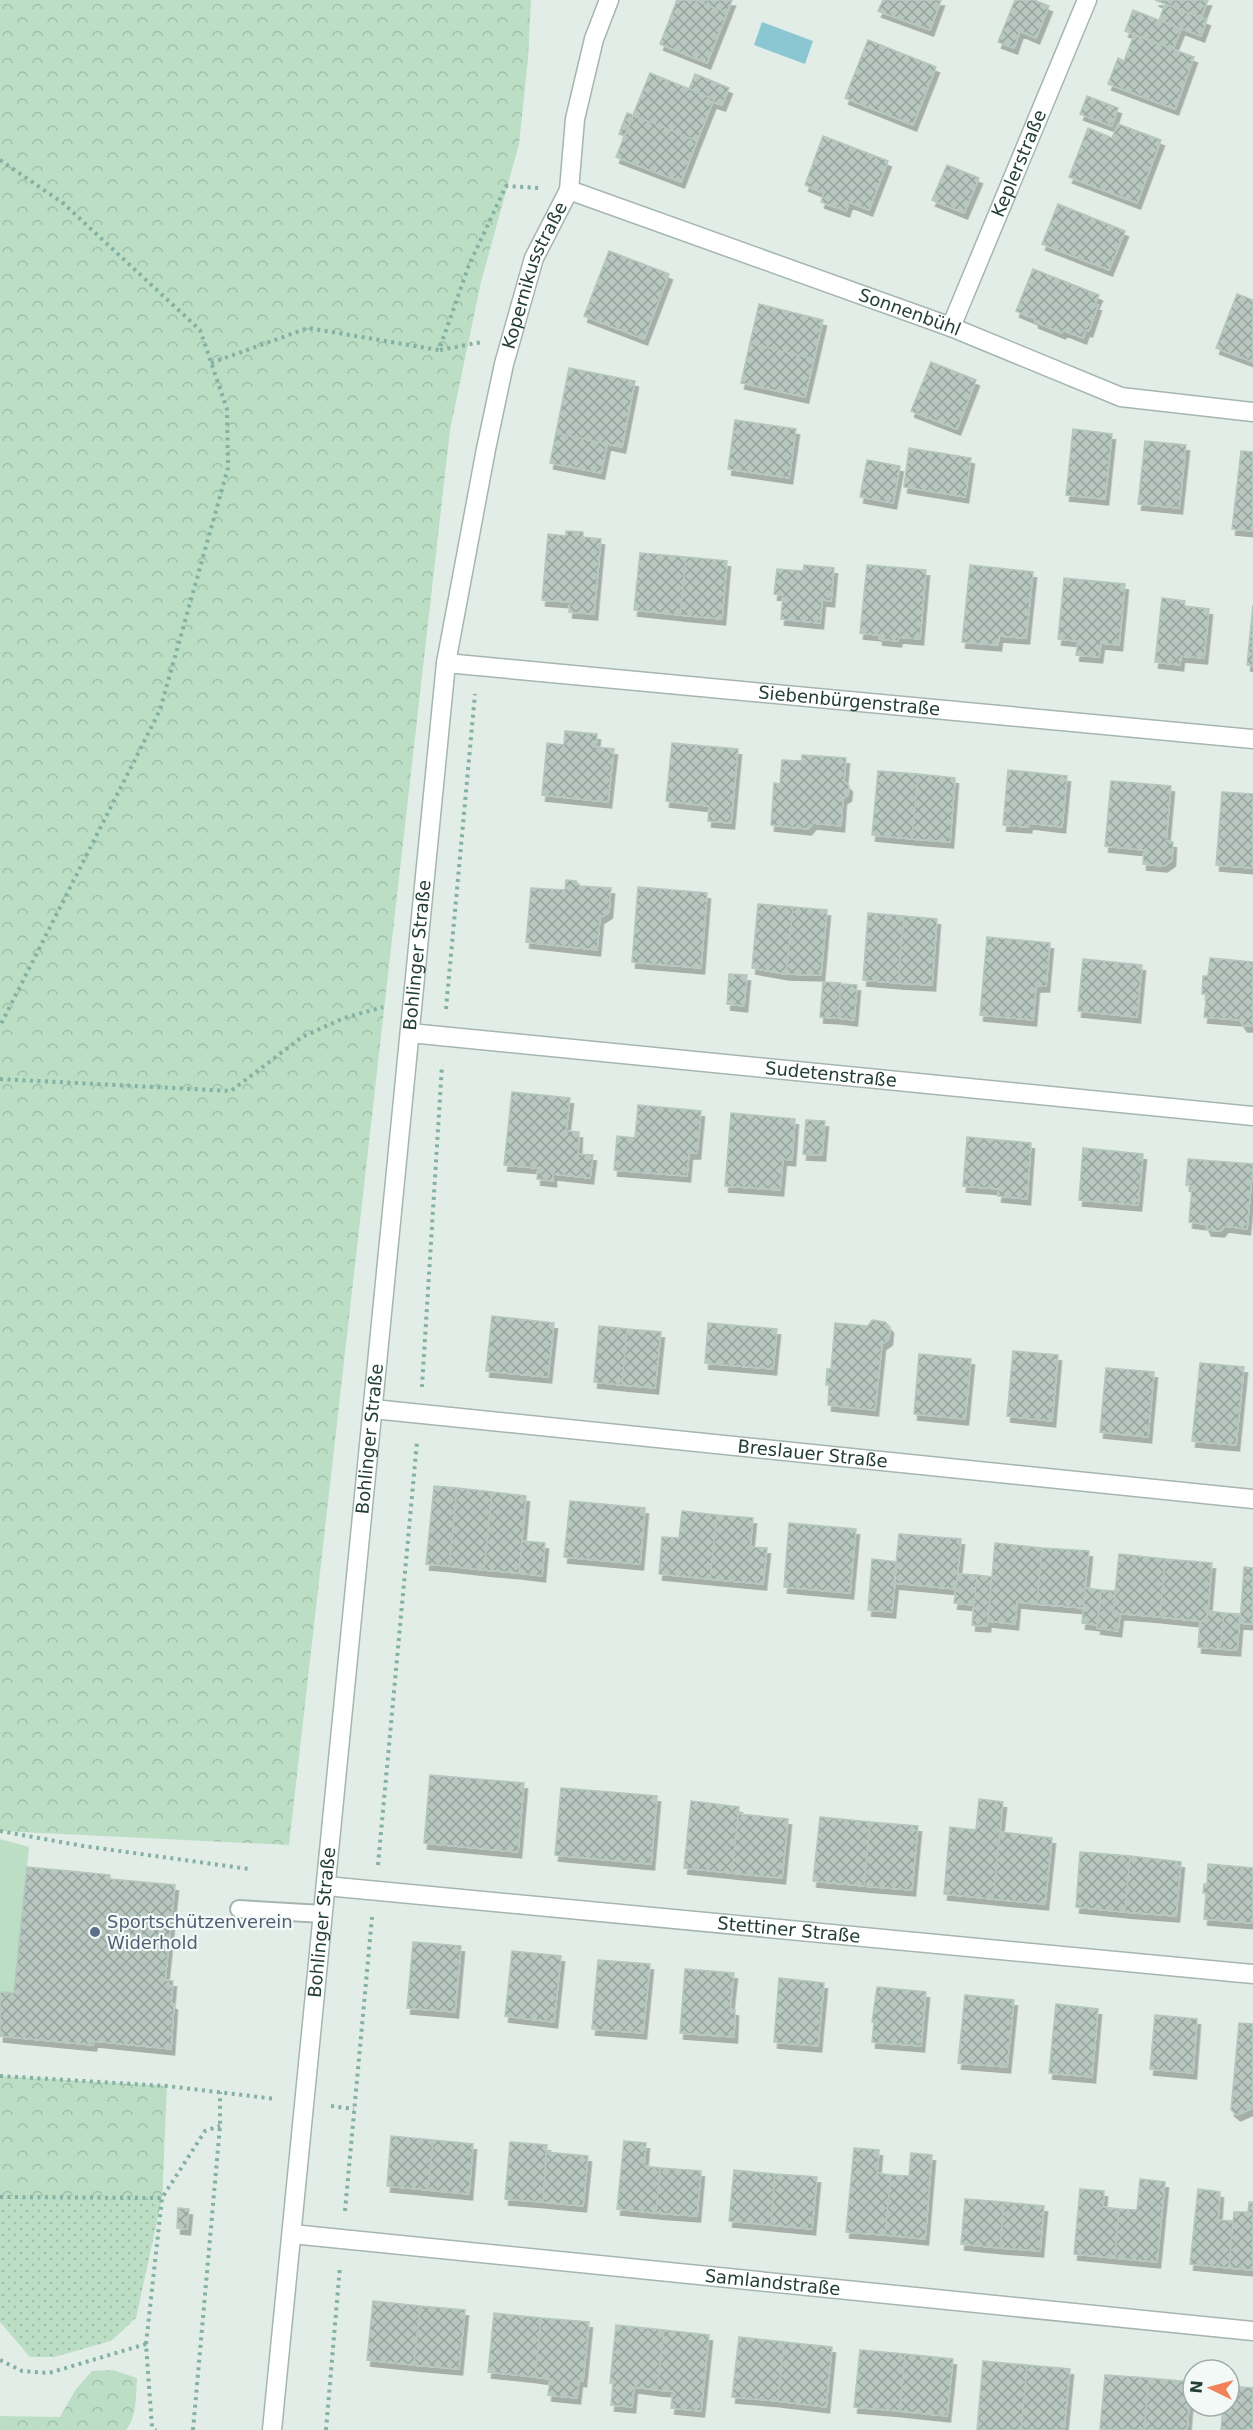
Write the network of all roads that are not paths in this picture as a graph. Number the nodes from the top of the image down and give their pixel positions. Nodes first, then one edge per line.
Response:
1 (609, 0) edge
2 (1087, 0) edge
3 (569, 190) junction
4 (951, 327) junction
5 (1253, 412) edge
6 (486, 449) joint
7 (446, 663) junction
8 (1253, 739) edge
9 (410, 1033) junction
10 (1253, 1116) edge
11 (373, 1409) junction
12 (1253, 1499) edge
13 (326, 1886) junction
14 (239, 1909) dead end
15 (323, 1914) junction
16 (1253, 1974) edge
17 (292, 2234) junction
18 (1253, 2331) edge
19 (272, 2430) edge

1 - 3 street, Kopernikusstraße
2 - 4 street, Keplerstraße
3 - 4 street, Sonnenbühl
3 - 6 street, Kopernikusstraße
4 - 5 street, Sonnenbühl
6 - 7 street, Bohlinger Straße
7 - 8 street, Siebenbürgenstraße
7 - 9 street, Bohlinger Straße
9 - 10 street, Sudetenstraße
9 - 11 street, Bohlinger Straße
11 - 12 street, Breslauer Straße
11 - 13 street, Bohlinger Straße
13 - 15 street, Bohlinger Straße
13 - 16 street, Stettiner Straße
14 - 15 lane
15 - 17 street, Bohlinger Straße
17 - 18 street, Samlandstraße
17 - 19 street, Bohlinger Straße

